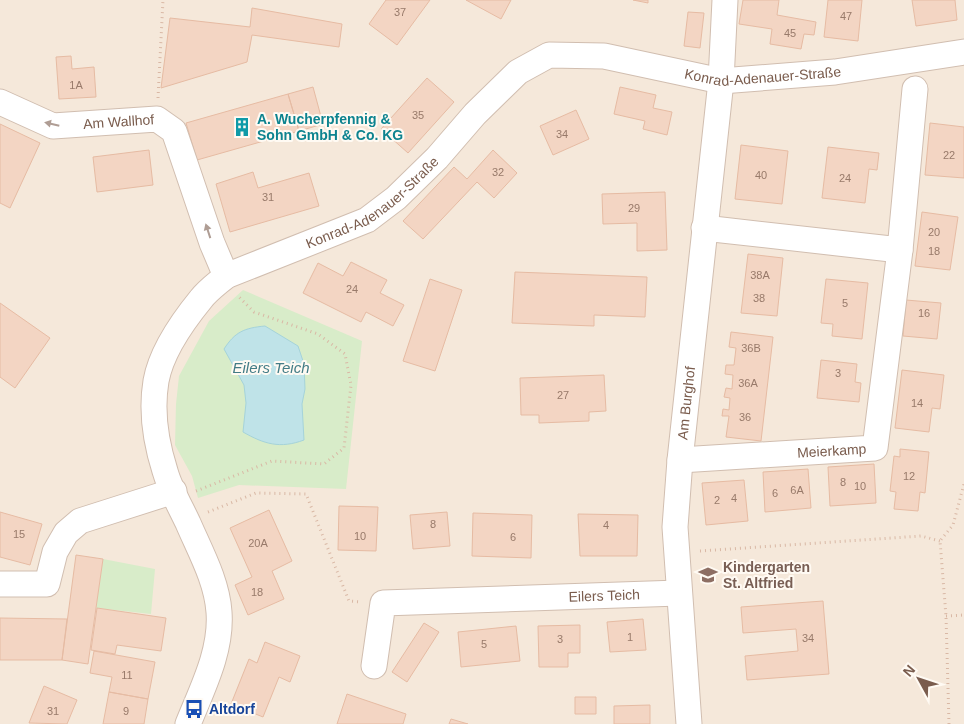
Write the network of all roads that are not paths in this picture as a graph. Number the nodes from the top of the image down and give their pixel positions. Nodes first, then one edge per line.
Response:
1 (725, 0) edge
2 (964, 52) edge
3 (721, 82) junction
4 (915, 89) dead end
5 (0, 102) edge
6 (704, 228) junction
7 (900, 250) junction
8 (224, 278) junction
9 (680, 460) junction
10 (175, 495) junction
11 (0, 584) edge
12 (679, 593) junction
13 (374, 666) dead end
14 (188, 724) edge
15 (689, 724) edge

1 - 3 street, Am Burghof
2 - 3 street, Konrad-Adenauer-Straße
3 - 6 street, Am Burghof
3 - 8 street, Konrad-Adenauer-Straße
4 - 7 street, Meierkamp
8 -> 5 street, Am Wallhof
6 - 7 street
6 - 9 street, Am Burghof
7 - 9 street, Meierkamp
8 - 10 street, Konrad-Adenauer-Straße
9 - 12 street, Am Burghof
10 - 11 street
10 - 14 street, Konrad-Adenauer-Straße
12 - 13 street, Eilers Teich
12 - 15 street, Am Burghof

